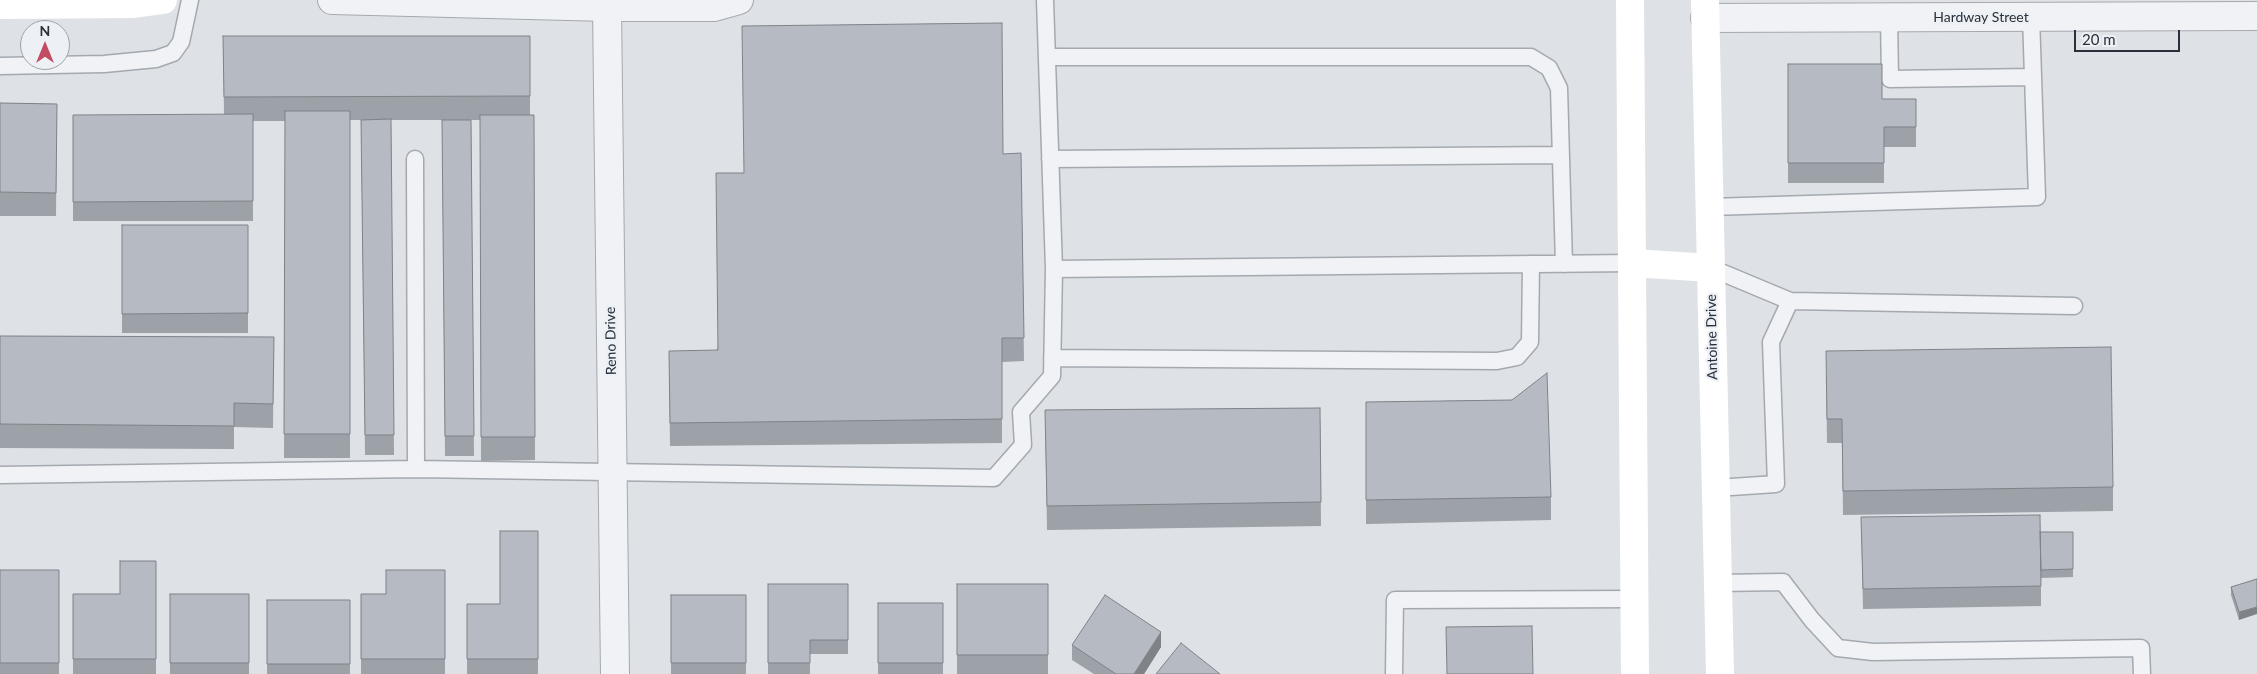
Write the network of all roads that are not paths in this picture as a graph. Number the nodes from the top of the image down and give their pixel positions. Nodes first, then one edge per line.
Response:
1 (163, 0) edge
2 (190, 0) edge
3 (332, 0) edge
4 (739, 0) edge
5 (1045, 0) edge
6 (1630, 0) edge
7 (0, 5) edge
8 (607, 7) junction
9 (1705, 9) edge
10 (1899, 11) edge
11 (2040, 11) edge
12 (2257, 16) edge
13 (1047, 57) junction
14 (0, 66) edge
15 (2033, 77) junction
16 (1561, 155) junction
17 (415, 159) dead end
18 (1050, 159) junction
19 (1710, 207) junction
20 (1632, 263) junction
21 (1531, 264) junction
22 (1564, 264) junction
23 (1711, 268) junction
24 (1054, 269) junction
25 (1790, 301) junction
26 (2074, 306) dead end
27 (1052, 358) junction
28 (416, 469) junction
29 (612, 470) junction
30 (0, 475) edge
31 (1716, 488) junction
32 (1718, 583) junction
33 (1635, 599) junction
34 (615, 674) edge
35 (1394, 674) edge
36 (1636, 674) edge
37 (1720, 674) edge
38 (2142, 674) edge

1 - 7 main road
2 - 14 lane
3 - 8 street
4 - 8 street
5 - 13 lane
6 - 20 main road
8 - 29 street, Reno Drive
9 - 10 street, Hardway Street
9 - 19 main road, Antoine Drive
10 - 11 street, Hardway Street
10 - 15 lane
11 - 12 street, Hardway Street
11 - 15 lane
13 - 16 lane
13 - 18 lane
15 - 19 lane
16 - 18 lane
16 - 22 lane
17 - 28 lane
18 - 24 lane
19 - 23 main road, Antoine Drive
20 - 22 lane
20 - 23 main road
20 - 33 main road
21 - 22 lane
21 - 24 lane
21 - 27 lane
23 - 25 lane
23 - 31 main road, Antoine Drive
24 - 27 lane
25 - 26 lane
25 - 31 lane
27 - 29 lane
28 - 29 lane
28 - 30 lane
29 - 34 street, Reno Drive
31 - 32 main road, Antoine Drive
32 - 37 main road, Antoine Drive
32 - 38 lane
33 - 35 lane
33 - 36 main road

